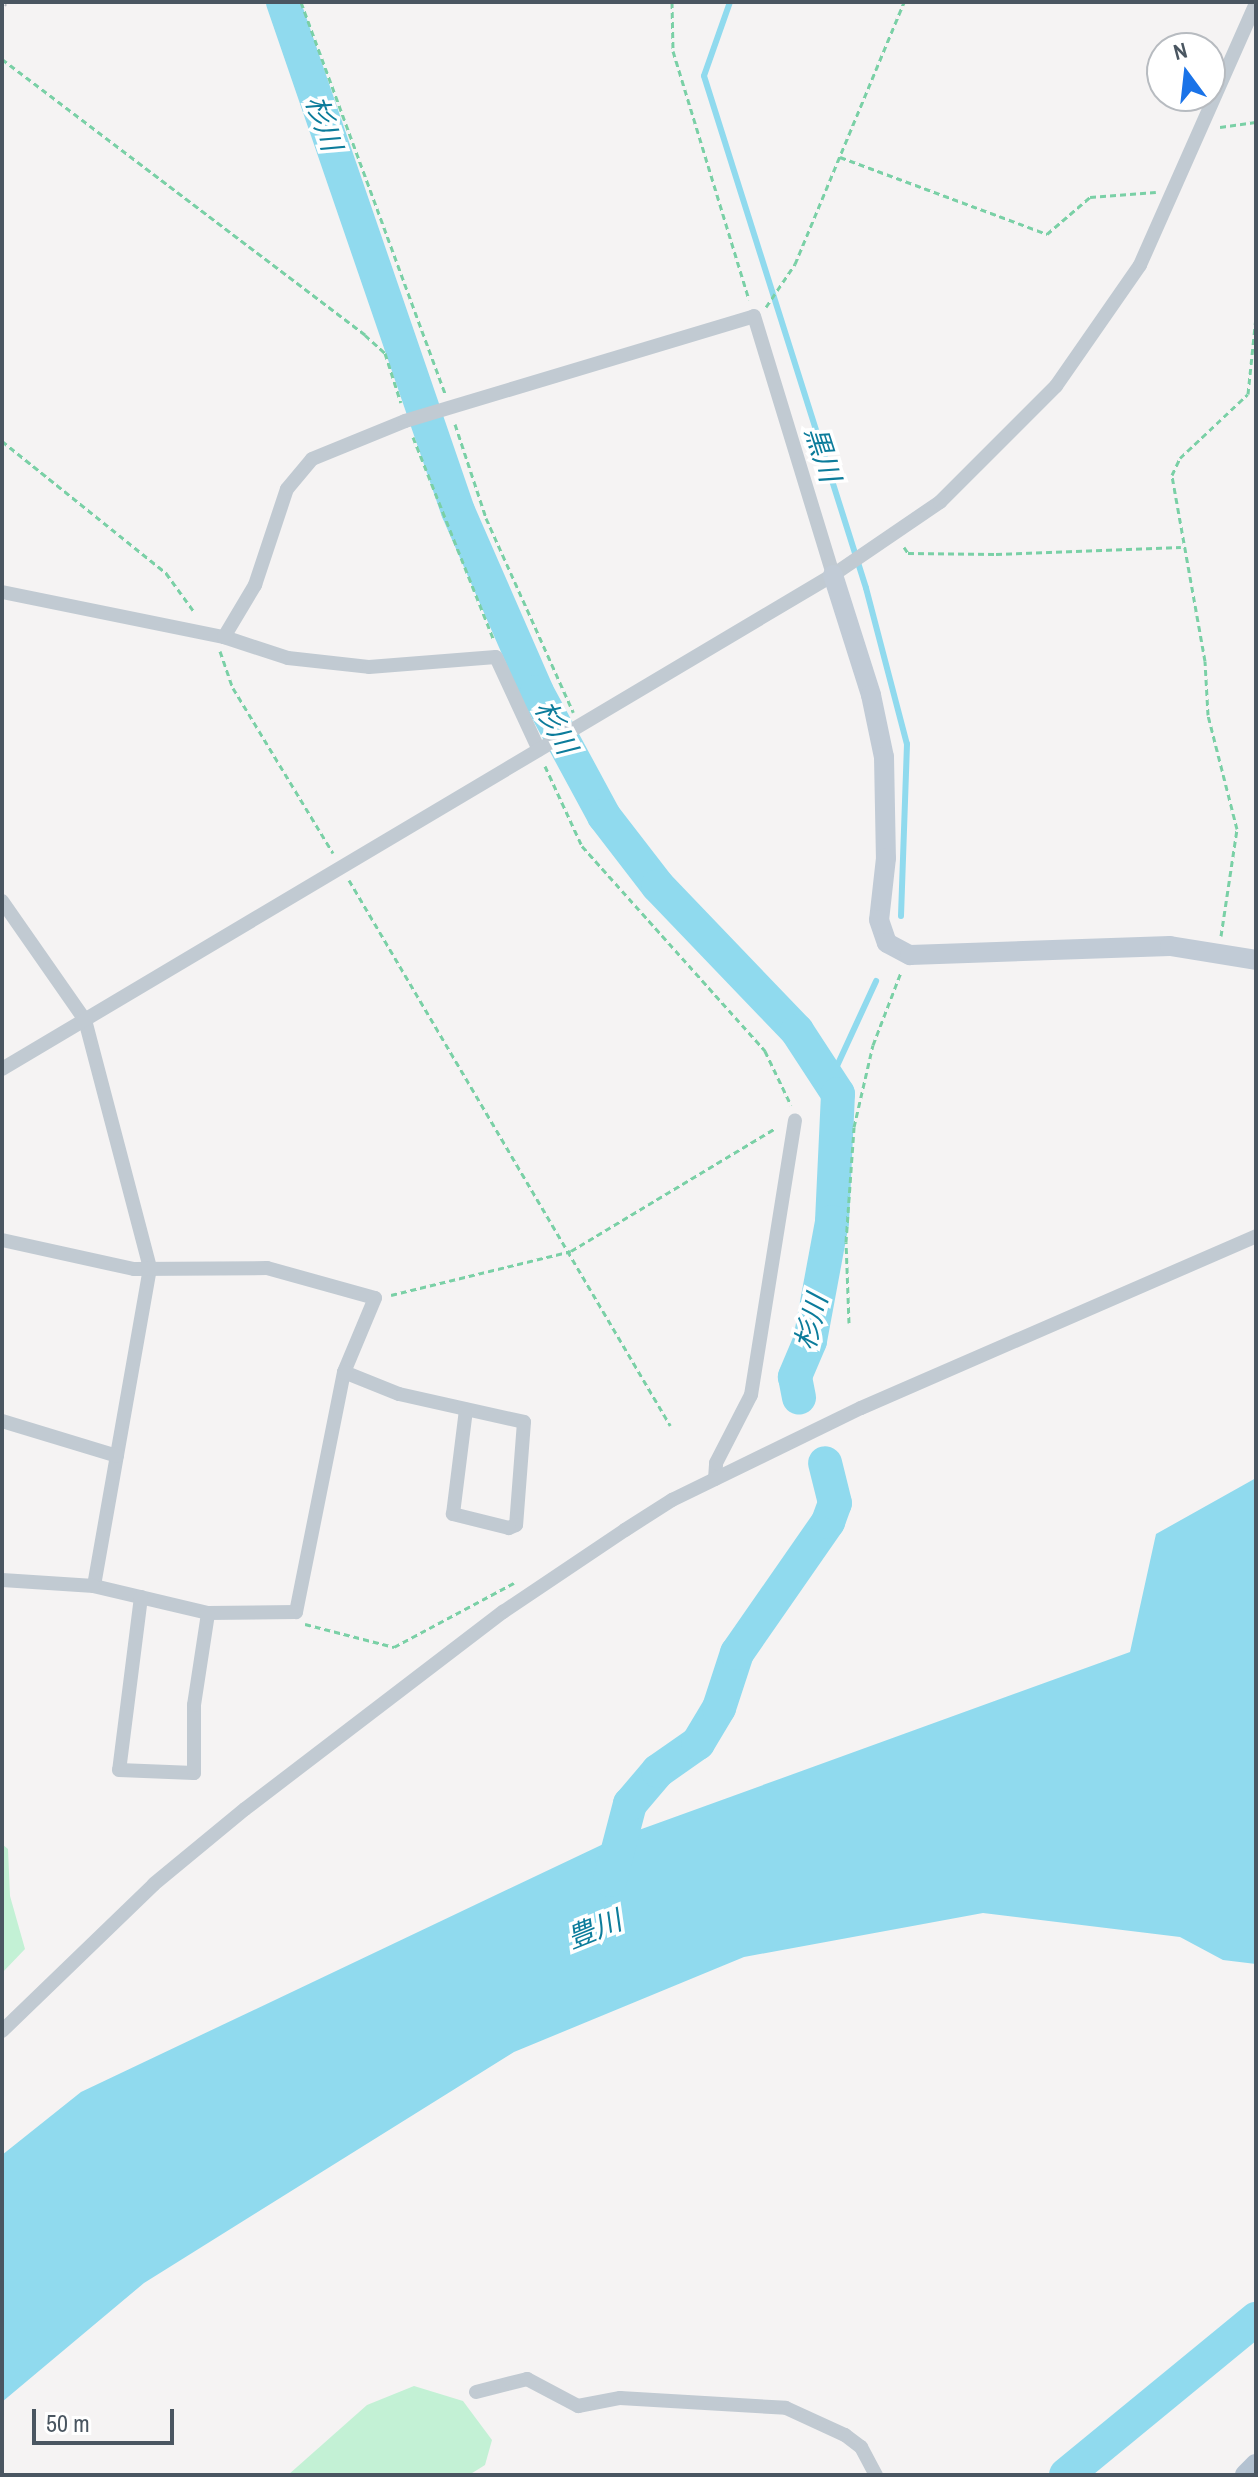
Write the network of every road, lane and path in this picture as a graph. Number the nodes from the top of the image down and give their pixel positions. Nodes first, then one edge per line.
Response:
1 (301, 2) edge
2 (672, 2) edge
3 (904, 2) edge
4 (1256, 3) edge
5 (2, 59) edge
6 (1205, 121) junction
7 (1256, 122) edge
8 (840, 157) junction
9 (1175, 193) junction
10 (759, 312) junction
11 (1256, 316) edge
12 (449, 409) junction
13 (409, 420) junction
14 (2, 441) edge
15 (894, 535) junction
16 (1183, 547) junction
17 (839, 571) junction
18 (2, 592) edge
19 (199, 632) junction
20 (224, 637) junction
21 (496, 657) junction
22 (583, 723) junction
23 (543, 748) junction
24 (342, 868) junction
25 (2, 901) edge
26 (1218, 952) junction
27 (910, 955) junction
28 (1256, 960) edge
29 (85, 1020) junction
30 (2, 1069) edge
31 (795, 1120) junction
32 (1256, 1236) edge
33 (2, 1240) edge
34 (571, 1251) junction
35 (150, 1268) junction
36 (375, 1298) junction
37 (849, 1323) dead end
38 (344, 1372) junction
39 (466, 1410) junction
40 (2, 1421) edge
41 (670, 1425) dead end
42 (117, 1456) junction
43 (715, 1479) junction
44 (524, 1578) dead end
45 (2, 1580) edge
46 (94, 1586) junction
47 (141, 1597) junction
48 (296, 1612) junction
49 (208, 1613) junction
50 (2, 2031) edge
51 (476, 2392) dead end
52 (1256, 2465) edge
53 (876, 2475) edge
54 (1246, 2475) edge

1 - 12 path
2 - 10 path
3 - 8 path
4 - 6 street
5 - 13 path
6 - 7 path
6 - 9 street
8 - 9 path
8 - 10 path
9 - 15 street
10 - 12 street
10 - 17 street
11 - 16 path
12 - 13 street
12 - 22 path
13 - 20 street
13 - 21 path
14 - 19 path
15 - 16 path
15 - 17 street
16 - 26 path
17 - 22 street
17 - 27 street
18 - 19 street
19 - 20 street
20 - 21 street
20 - 24 path
21 - 23 street
22 - 23 street
23 - 24 street
23 - 31 path
24 - 29 street
24 - 34 path
25 - 29 street
26 - 27 street
26 - 28 street
27 - 37 path
29 - 30 street
29 - 35 street
31 - 34 path
31 - 43 street
32 - 43 street
33 - 35 street
34 - 36 path
34 - 41 path
35 - 36 street
35 - 42 street
36 - 38 street
38 - 39 street
38 - 48 street
39 - 39 street
40 - 42 street
42 - 46 street
43 - 50 street
44 - 48 path
45 - 46 street
46 - 47 street
47 - 49 street
47 - 49 street
48 - 49 street
51 - 53 street
52 - 54 main road

